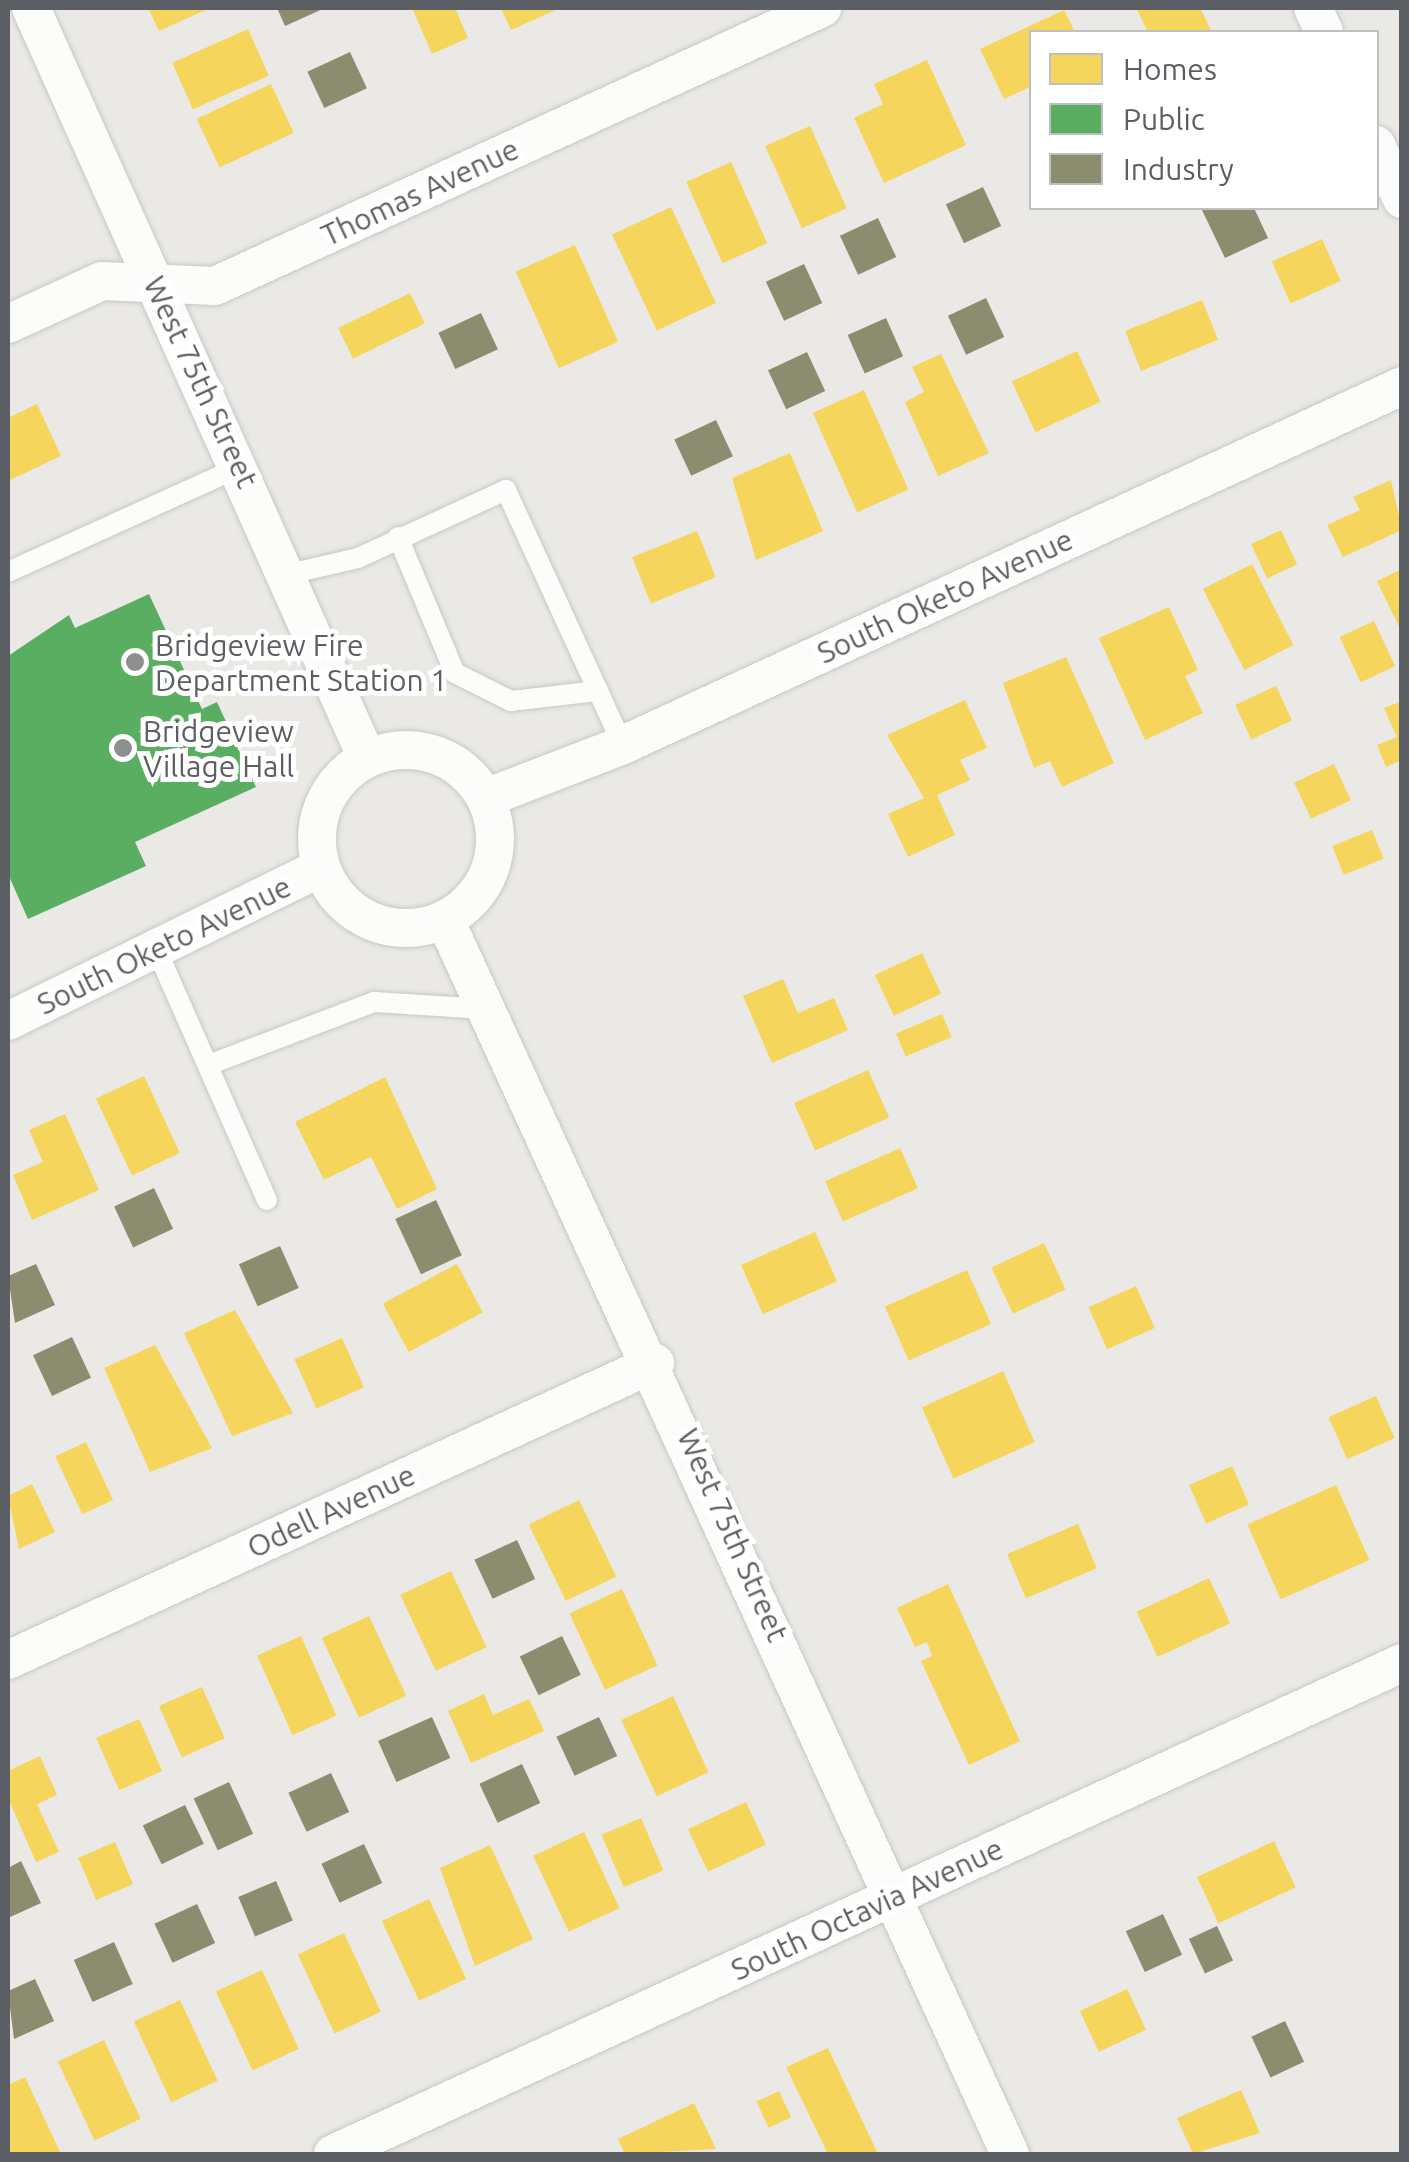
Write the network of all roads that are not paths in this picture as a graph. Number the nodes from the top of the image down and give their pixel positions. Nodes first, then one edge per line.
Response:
1 (31, 8) edge
2 (822, 8) edge
3 (1379, 151) edge
4 (1402, 198) edge
5 (158, 286) junction
6 (8, 324) edge
7 (1402, 386) edge
8 (240, 467) junction
9 (398, 537) junction
10 (8, 572) edge
11 (289, 574) junction
12 (598, 691) junction
13 (623, 744) junction
14 (367, 758) junction
15 (486, 798) junction
16 (321, 868) junction
17 (445, 920) junction
18 (158, 953) junction
19 (486, 1008) junction
20 (8, 1022) edge
21 (208, 1065) junction
22 (267, 1200) dead end
23 (655, 1363) junction
24 (8, 1660) edge
25 (1402, 1663) edge
26 (896, 1896) junction
27 (332, 2154) edge
28 (1010, 2154) edge

1 - 5 street, West 75th Street
2 - 5 street, Thomas Avenue
3 - 4 street
5 - 6 street, Thomas Avenue
5 - 8 street, West 75th Street
7 - 13 street, South Oketo Avenue
8 - 10 lane
8 - 11 street, West 75th Street
9 - 11 lane
9 - 12 lane
9 - 12 lane
11 - 14 street, West 75th Street
12 - 13 lane
13 - 15 street, South Oketo Avenue
14 - 15 street
14 - 16 street
15 - 17 street
16 - 17 street
16 - 18 street, South Oketo Avenue
17 - 19 street, West 75th Street
18 - 20 street, South Oketo Avenue
18 - 21 lane
19 - 21 lane
19 - 23 street, West 75th Street
21 - 22 lane
23 - 24 street, Odell Avenue
23 - 26 street, West 75th Street
25 - 26 street, South Octavia Avenue
26 - 27 street, South Octavia Avenue
26 - 28 street, West 75th Street

